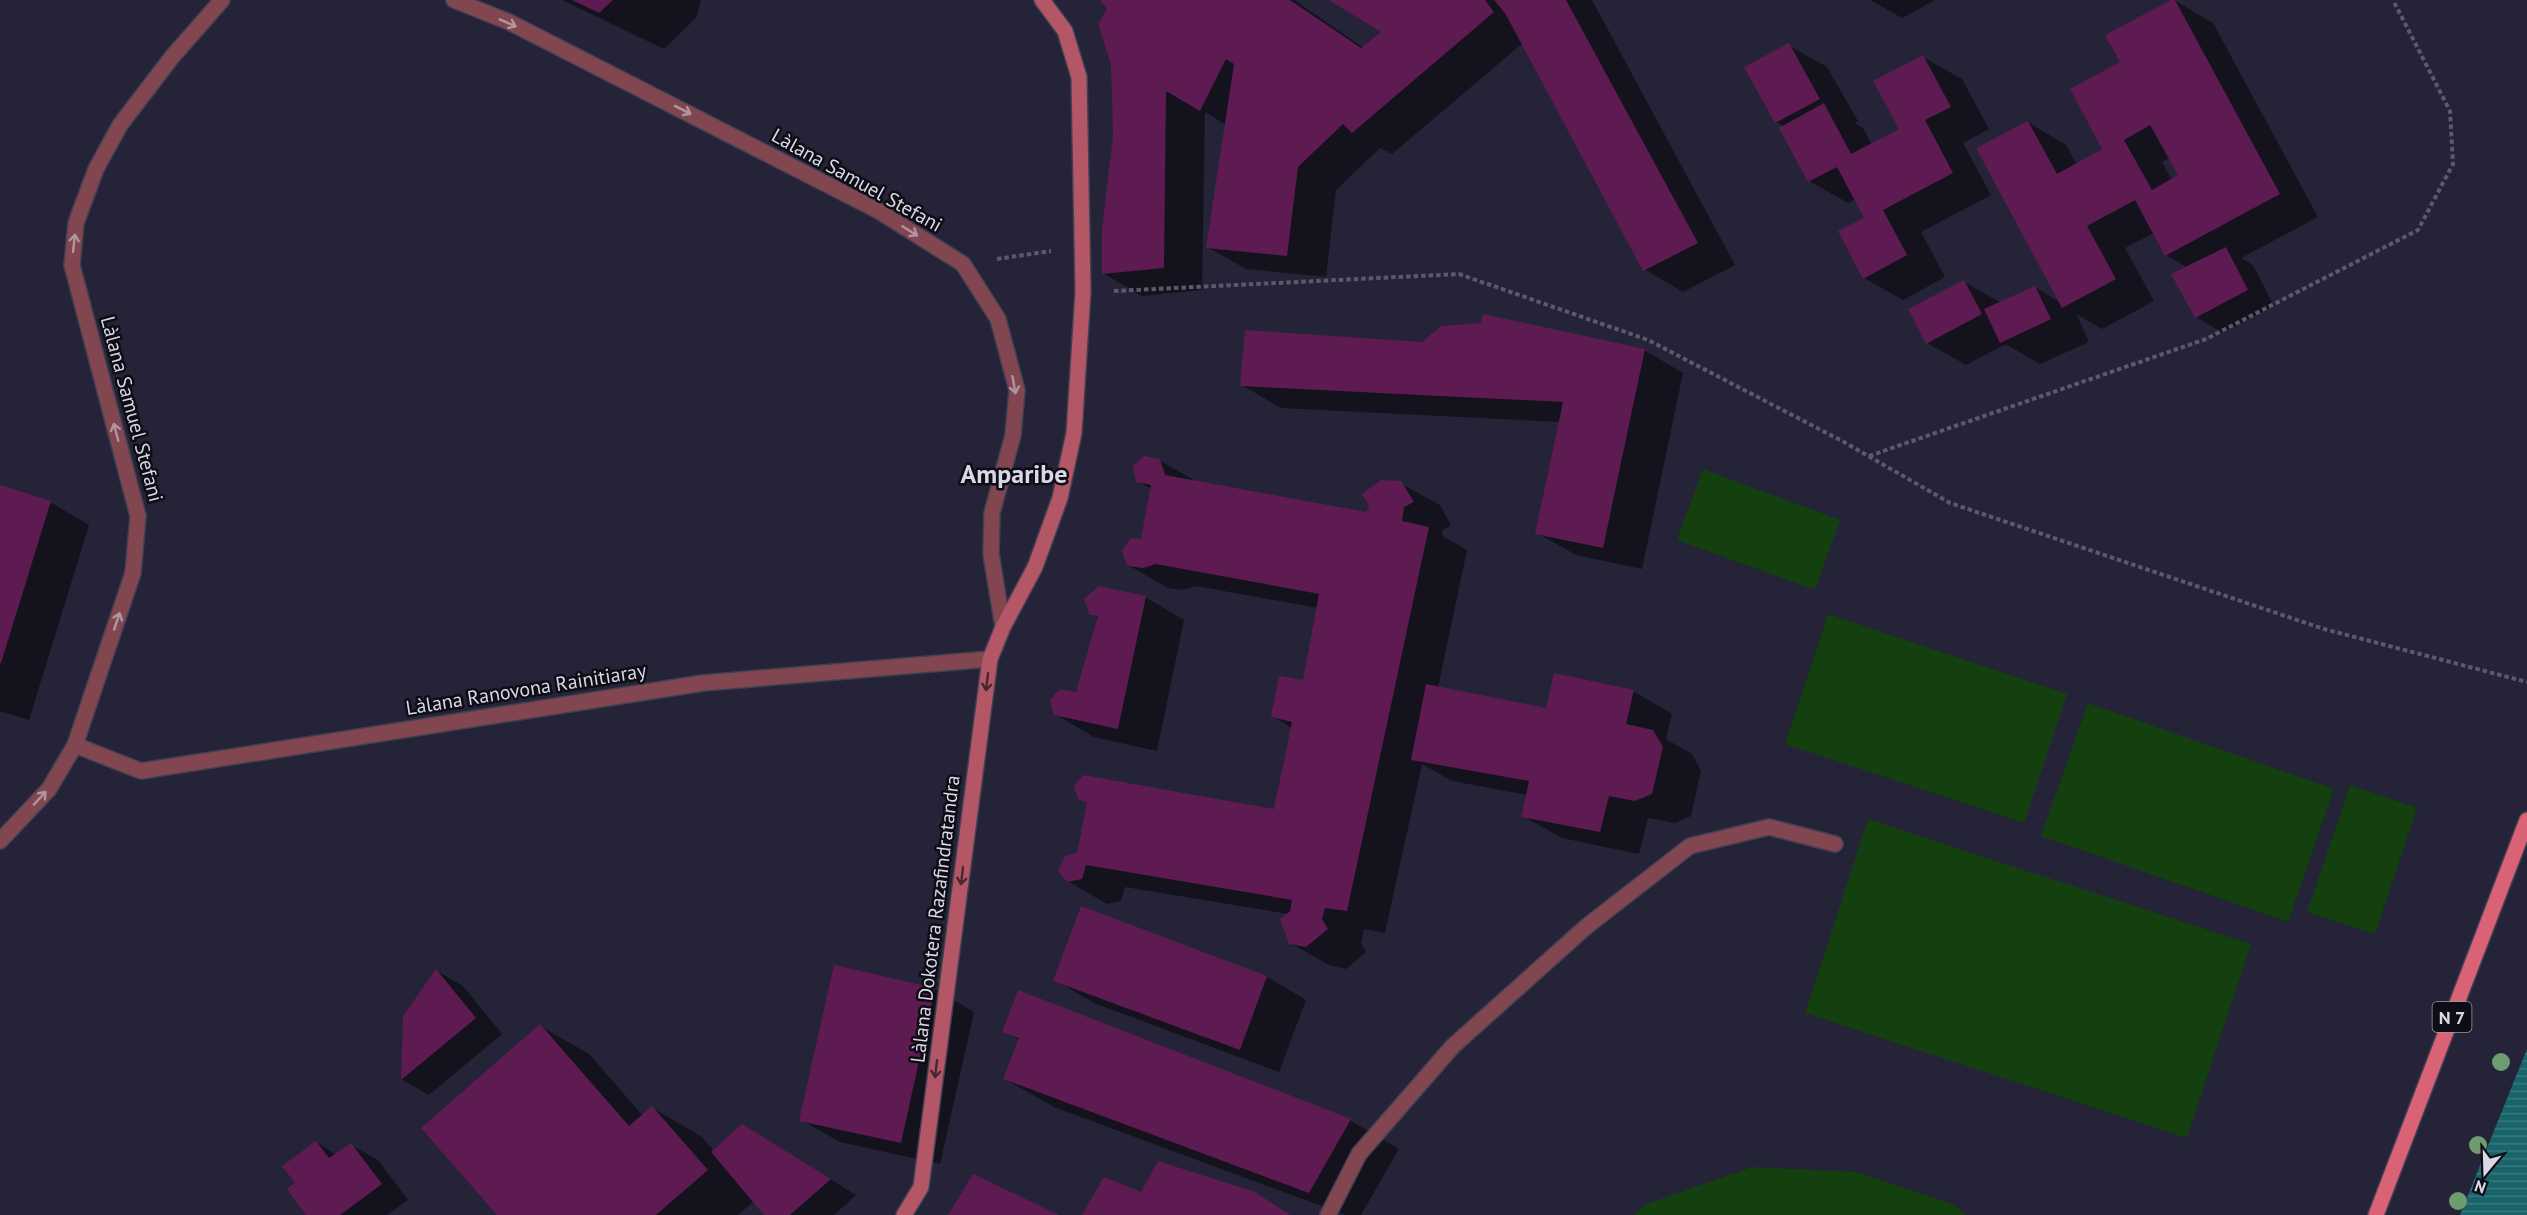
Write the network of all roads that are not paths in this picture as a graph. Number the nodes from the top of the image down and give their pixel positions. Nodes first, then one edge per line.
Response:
1 (222, 0) edge
2 (454, 0) edge
3 (1042, 0) edge
4 (1003, 627) junction
5 (990, 660) junction
6 (75, 745) junction
7 (2527, 820) edge
8 (0, 841) edge
9 (1835, 844) dead end
10 (904, 1215) edge
11 (1328, 1215) edge
12 (2376, 1215) edge

6 -> 1 street, Làlana Samuel Stefani
2 -> 4 street, Làlana Samuel Stefani
3 - 4 street, Làlana Dokotera Razafindratandra
4 - 5 street, Làlana Dokotera Razafindratandra
5 - 6 street, Làlana Ranovona Rainitiaray
5 -> 10 street, Làlana Dokotera Razafindratandra
8 -> 6 street, Làlana Samuel Stefani
7 - 12 main road, N 7
9 - 11 street

